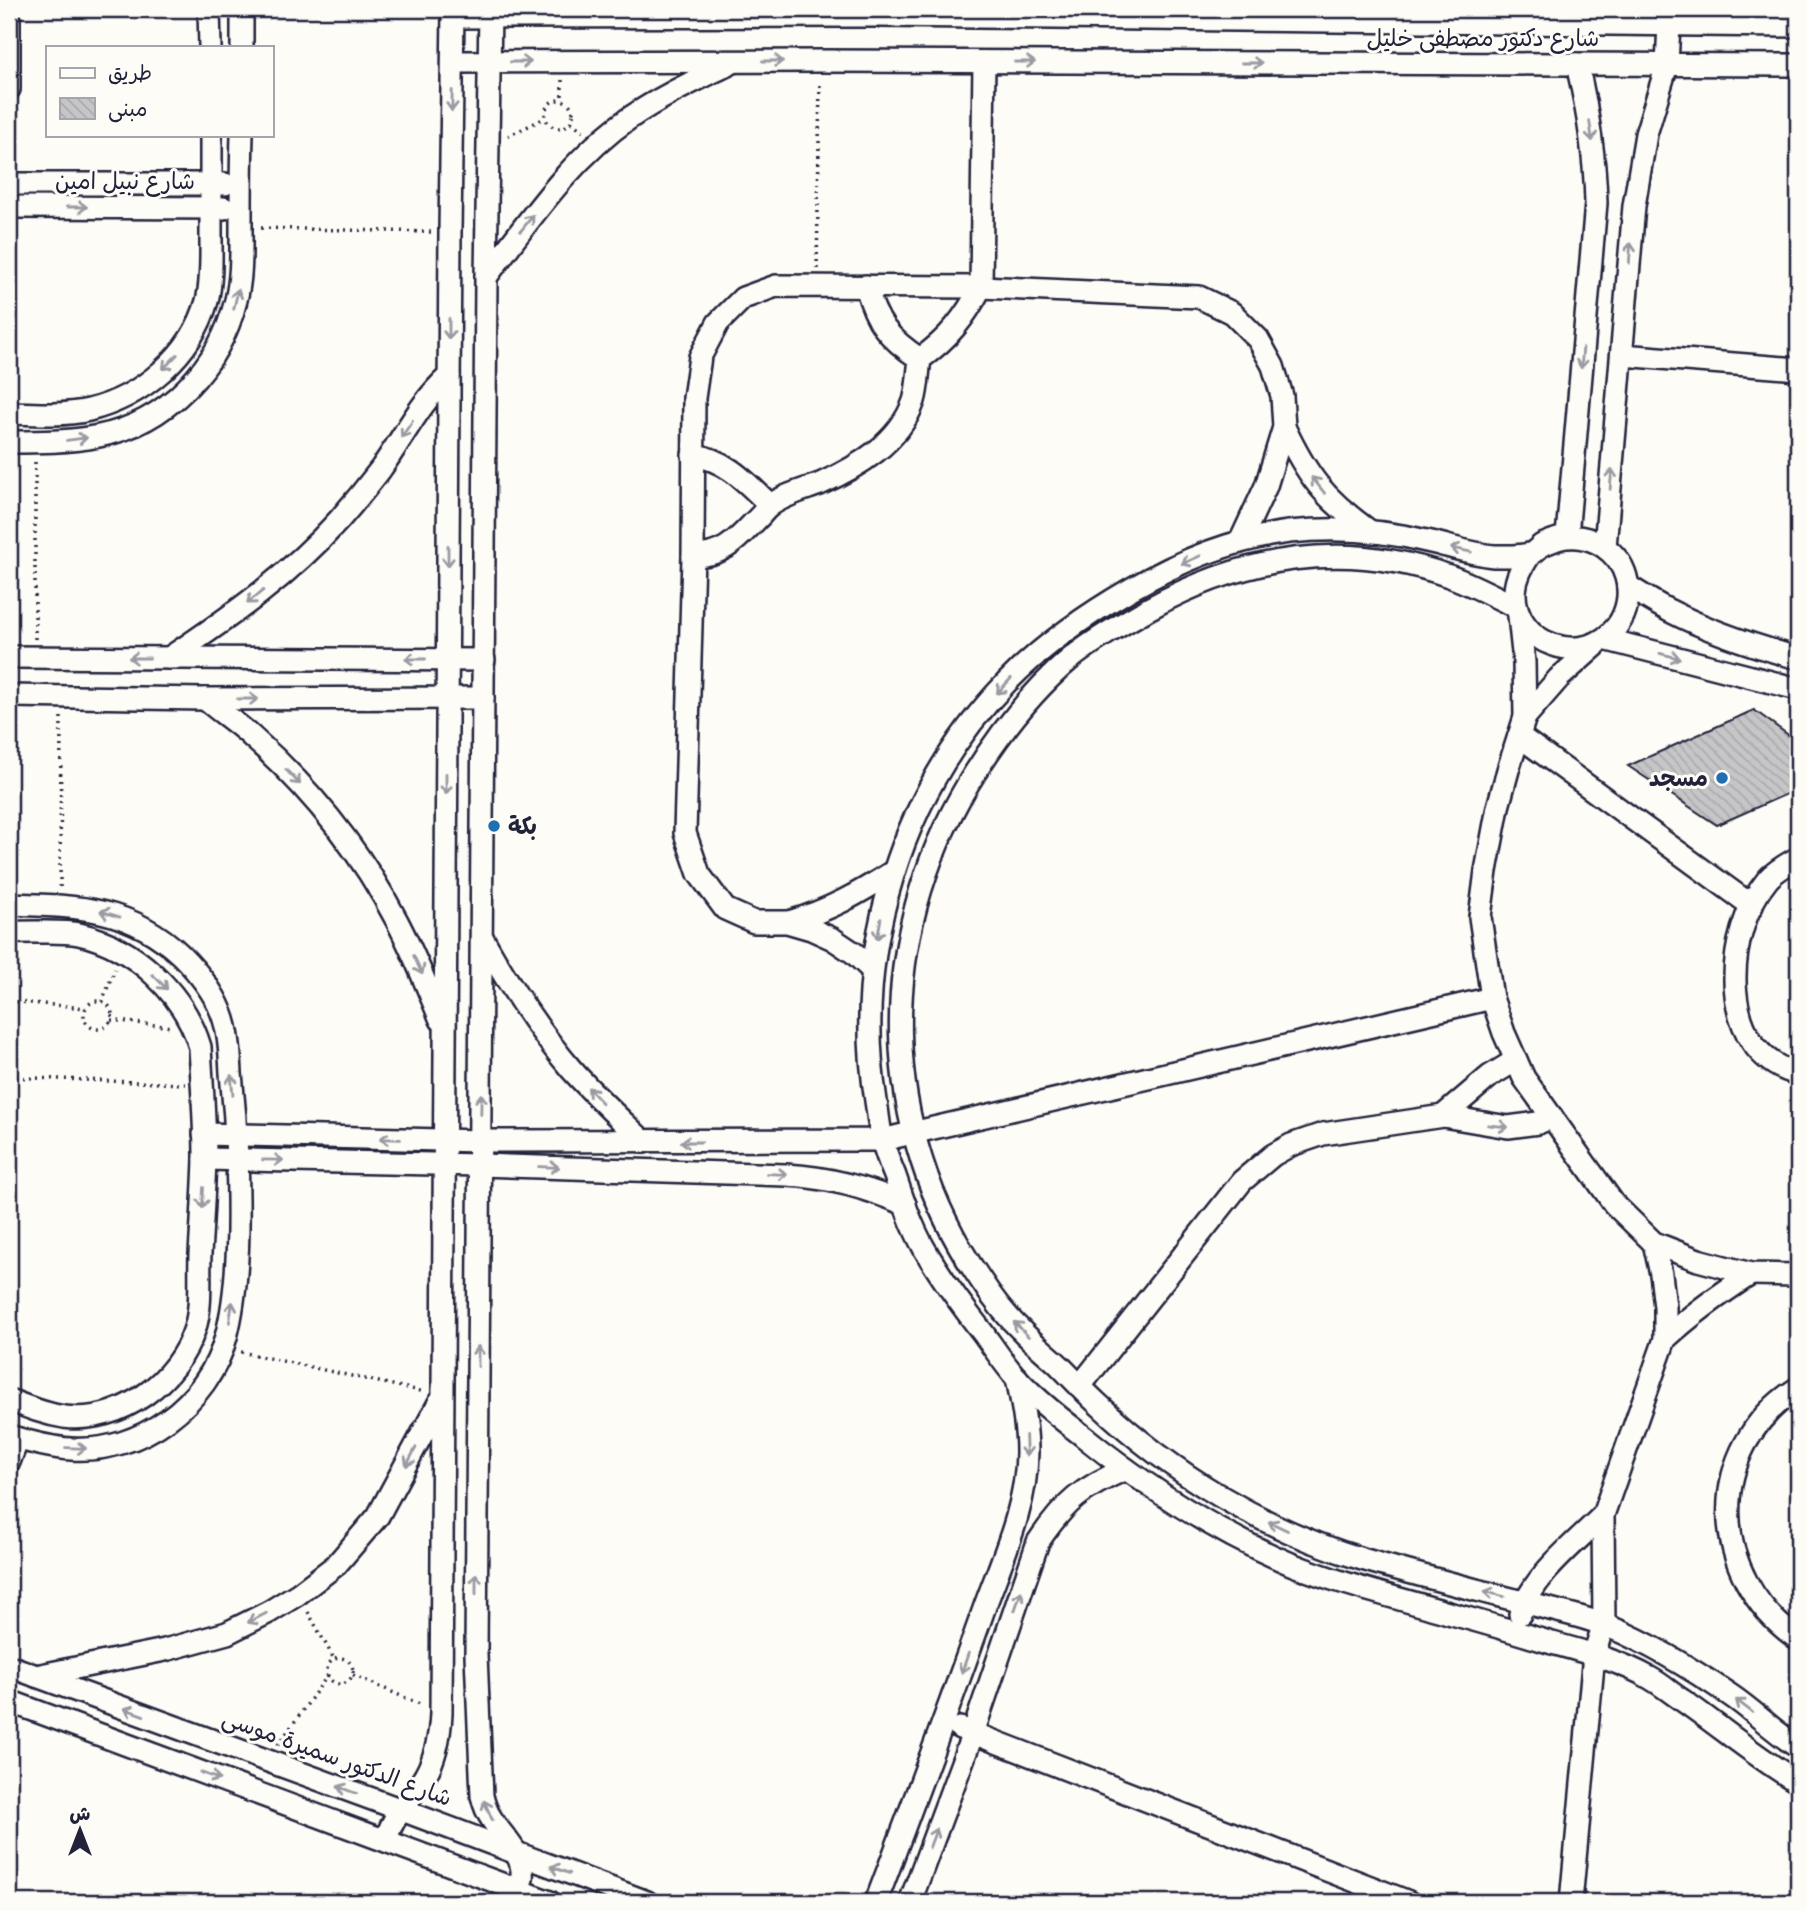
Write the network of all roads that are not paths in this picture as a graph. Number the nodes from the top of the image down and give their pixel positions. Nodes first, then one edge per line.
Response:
1 (9, 9) edge
2 (209, 9) edge
3 (242, 9) edge
4 (453, 13) edge
5 (490, 13) edge
6 (870, 13) edge
7 (1090, 14) edge
8 (1129, 14) edge
9 (1669, 24) junction
10 (1798, 26) edge
11 (210, 46) edge
12 (242, 46) edge
13 (453, 62) junction
14 (489, 62) junction
15 (734, 62) junction
16 (984, 62) junction
17 (1577, 64) junction
18 (1667, 65) junction
19 (1798, 65) edge
20 (9, 89) edge
21 (211, 136) edge
22 (242, 136) edge
23 (9, 184) edge
24 (211, 184) junction
25 (241, 184) junction
26 (9, 207) edge
27 (211, 207) junction
28 (241, 218) junction
29 (486, 277) junction
30 (866, 286) junction
31 (981, 287) junction
32 (1622, 355) junction
33 (920, 359) junction
34 (1798, 369) edge
35 (449, 376) junction
36 (9, 414) edge
37 (1284, 427) junction
38 (9, 442) edge
39 (693, 455) junction
40 (770, 505) junction
41 (1368, 530) junction
42 (1567, 536) junction
43 (1240, 542) junction
44 (1605, 547) junction
45 (693, 556) junction
46 (1529, 556) junction
47 (1628, 586) junction
48 (1518, 610) junction
49 (1601, 641) junction
50 (9, 657) edge
51 (169, 658) junction
52 (1798, 658) edge
53 (447, 660) junction
54 (484, 660) junction
55 (1798, 689) edge
56 (9, 696) edge
57 (447, 698) junction
58 (483, 698) junction
59 (205, 699) junction
60 (1522, 726) junction
61 (1798, 858) edge
62 (894, 871) junction
63 (9, 904) edge
64 (1752, 906) junction
65 (787, 922) junction
66 (9, 932) edge
67 (482, 939) junction
68 (872, 970) junction
69 (1492, 998) junction
70 (445, 1030) junction
71 (1516, 1060) junction
72 (1798, 1074) edge
73 (1443, 1116) junction
74 (1552, 1117) junction
75 (913, 1133) junction
76 (204, 1134) junction
77 (236, 1135) junction
78 (444, 1140) junction
79 (882, 1140) junction
80 (480, 1141) junction
81 (644, 1142) junction
82 (205, 1159) junction
83 (237, 1159) junction
84 (444, 1164) junction
85 (480, 1165) junction
86 (905, 1204) junction
87 (1654, 1243) junction
88 (1751, 1274) junction
89 (1798, 1275) edge
90 (1665, 1339) junction
91 (1055, 1361) junction
92 (1022, 1383) junction
93 (1080, 1386) junction
94 (1798, 1388) edge
95 (443, 1396) junction
96 (9, 1400) edge
97 (14, 1437) edge
98 (9, 1462) edge
99 (1126, 1469) junction
100 (1603, 1515) junction
101 (1525, 1603) junction
102 (1604, 1624) junction
103 (1514, 1632) junction
104 (1798, 1639) edge
105 (1594, 1654) junction
106 (21, 1670) edge
107 (9, 1692) edge
108 (9, 1701) edge
109 (944, 1722) junction
110 (973, 1732) junction
111 (1796, 1743) edge
112 (1798, 1782) edge
113 (402, 1810) junction
114 (387, 1841) junction
115 (517, 1854) junction
116 (521, 1895) edge
117 (550, 1902) edge
118 (647, 1902) edge
119 (876, 1902) edge
120 (910, 1902) edge
121 (1409, 1902) edge
122 (1571, 1902) edge

1 - 20 street
2 - 11 street
3 - 12 street
4 - 5 street, شارع دكتور مصطفى خليل
4 - 13 street
5 - 6 street, شارع دكتور مصطفى خليل
5 - 14 street
6 - 7 street, شارع دكتور مصطفى خليل
7 - 8 street, شارع دكتور مصطفى خليل
8 - 9 street, شارع دكتور مصطفى خليل
9 - 10 street, شارع دكتور مصطفى خليل
9 - 18 street
13 - 14 street, شارع دكتور مصطفى خليل
13 -> 35 street
14 -> 15 street, شارع دكتور مصطفى خليل
14 - 29 street
15 -> 16 street, شارع دكتور مصطفى خليل
29 -> 15 street
16 -> 17 street, شارع دكتور مصطفى خليل
16 - 31 street
17 - 18 street, شارع دكتور مصطفى خليل
17 -> 42 street
18 - 19 street, شارع دكتور مصطفى خليل
32 -> 18 street
21 - 24 street
22 - 25 street
23 - 24 street, شارع نبيل امين
24 - 25 street, شارع نبيل امين
24 - 27 street
25 - 28 street
26 -> 27 street, شارع نبيل امين
27 - 28 street, شارع نبيل امين
27 -> 36 street
38 -> 28 street
29 - 54 street
30 - 31 street
30 - 33 street
30 - 39 street
31 - 33 street
31 - 37 street
32 - 34 street
44 -> 32 street
33 - 40 street
35 -> 51 street
35 -> 53 street
41 -> 37 street
37 - 43 street
39 - 40 street
39 - 45 street
40 - 45 street
41 - 43 street
46 -> 41 street
42 - 44 street
42 - 46 street
43 -> 62 street
44 - 47 street
45 - 65 street
46 - 48 street
47 - 49 street
47 - 52 street
48 - 49 street
48 - 60 street
48 - 75 street
49 -> 55 street
49 - 60 street
51 -> 50 street
53 -> 51 street
53 - 54 street
53 - 57 street
54 - 58 street
56 - 59 street
57 - 58 street
59 -> 57 street
57 -> 70 street
58 - 67 street
59 -> 70 street
60 - 64 street
60 - 69 street
61 - 64 street
62 - 65 street
62 -> 68 street
77 -> 63 street
64 - 72 street
65 - 68 street
66 -> 76 street
80 -> 67 street
81 -> 67 street
68 - 79 street
69 - 71 street
69 - 75 street
70 - 78 street
71 - 73 street
71 - 74 street
73 -> 74 street
73 - 93 street
74 - 87 street
75 - 79 street
91 -> 75 street
76 - 77 street
76 - 82 street
78 -> 77 street
77 - 83 street
78 - 80 street
78 - 84 street
79 -> 81 street
79 - 86 street
80 - 81 street
80 - 85 street
82 - 83 street
82 -> 96 street
83 -> 84 street
97 -> 83 street
84 - 85 street
84 - 95 street
85 -> 86 street
115 -> 85 street
86 - 92 street
87 - 88 street
87 - 90 street
88 - 89 street
88 - 90 street
90 - 100 street
91 - 92 street
91 - 93 street
92 - 99 street
92 -> 109 street
101 -> 93 street
94 - 104 street
95 -> 106 street
95 - 113 street
97 - 98 street
99 - 103 street
110 -> 99 street
100 - 101 street
100 - 102 street
101 - 102 street
101 - 103 street
102 - 105 street
111 -> 102 street
103 - 105 street
105 - 112 street
105 - 122 street
106 - 107 street
113 -> 106 street, شارع الدكتور سميرة موسى
108 -> 114 street
109 - 110 street
109 - 119 street
120 -> 110 street
110 - 121 street
113 - 114 street
113 - 115 street, شارع الدكتور سميرة موسى
114 - 116 street
115 - 116 street
118 -> 115 street, شارع الدكتور سميرة موسى
116 - 117 street

